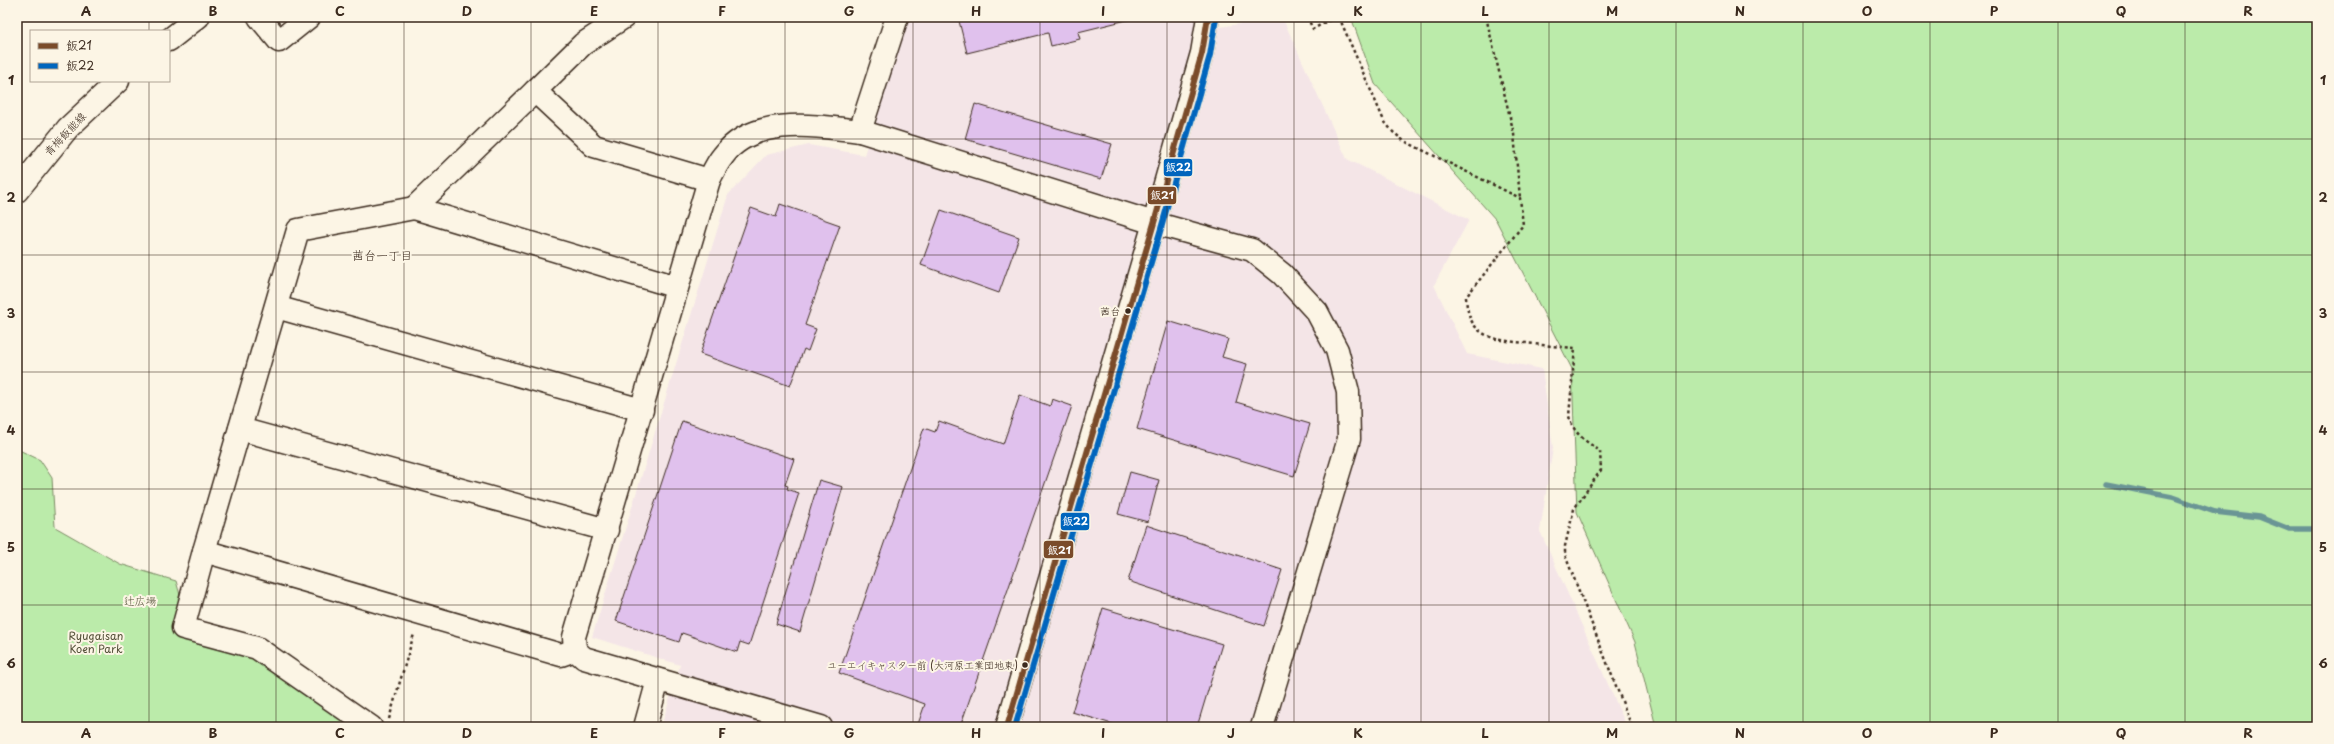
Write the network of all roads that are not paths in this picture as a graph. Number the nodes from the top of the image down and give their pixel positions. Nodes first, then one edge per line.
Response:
1 (198, 17) edge
2 (259, 17) edge
3 (309, 17) edge
4 (624, 17) edge
5 (897, 17) edge
6 (1208, 17) edge
7 (170, 39) edge
8 (117, 82) edge
9 (535, 91) junction
10 (860, 131) junction
11 (709, 180) junction
12 (17, 191) edge
13 (414, 208) junction
14 (1154, 223) junction
15 (677, 287) junction
16 (276, 307) junction
17 (642, 410) junction
18 (240, 429) junction
19 (606, 530) junction
20 (204, 551) junction
21 (575, 650) junction
22 (658, 680) junction
23 (371, 727) edge
24 (645, 727) edge
25 (821, 727) edge
26 (1007, 727) edge
27 (1262, 727) edge

1 - 7 street
2 - 3 street
4 - 9 street
5 - 10 street
6 - 14 street
8 - 12 street, 青梅飯能線
9 - 11 street
9 - 13 street
10 - 11 street
10 - 14 street
11 - 15 street
13 - 15 street
13 - 16 street
14 - 26 street
14 - 27 street
15 - 17 street
16 - 17 street
16 - 18 street
17 - 19 street
18 - 19 street
18 - 20 street
19 - 21 street
20 - 21 street
20 - 23 street
21 - 22 street
22 - 24 street
22 - 25 street

